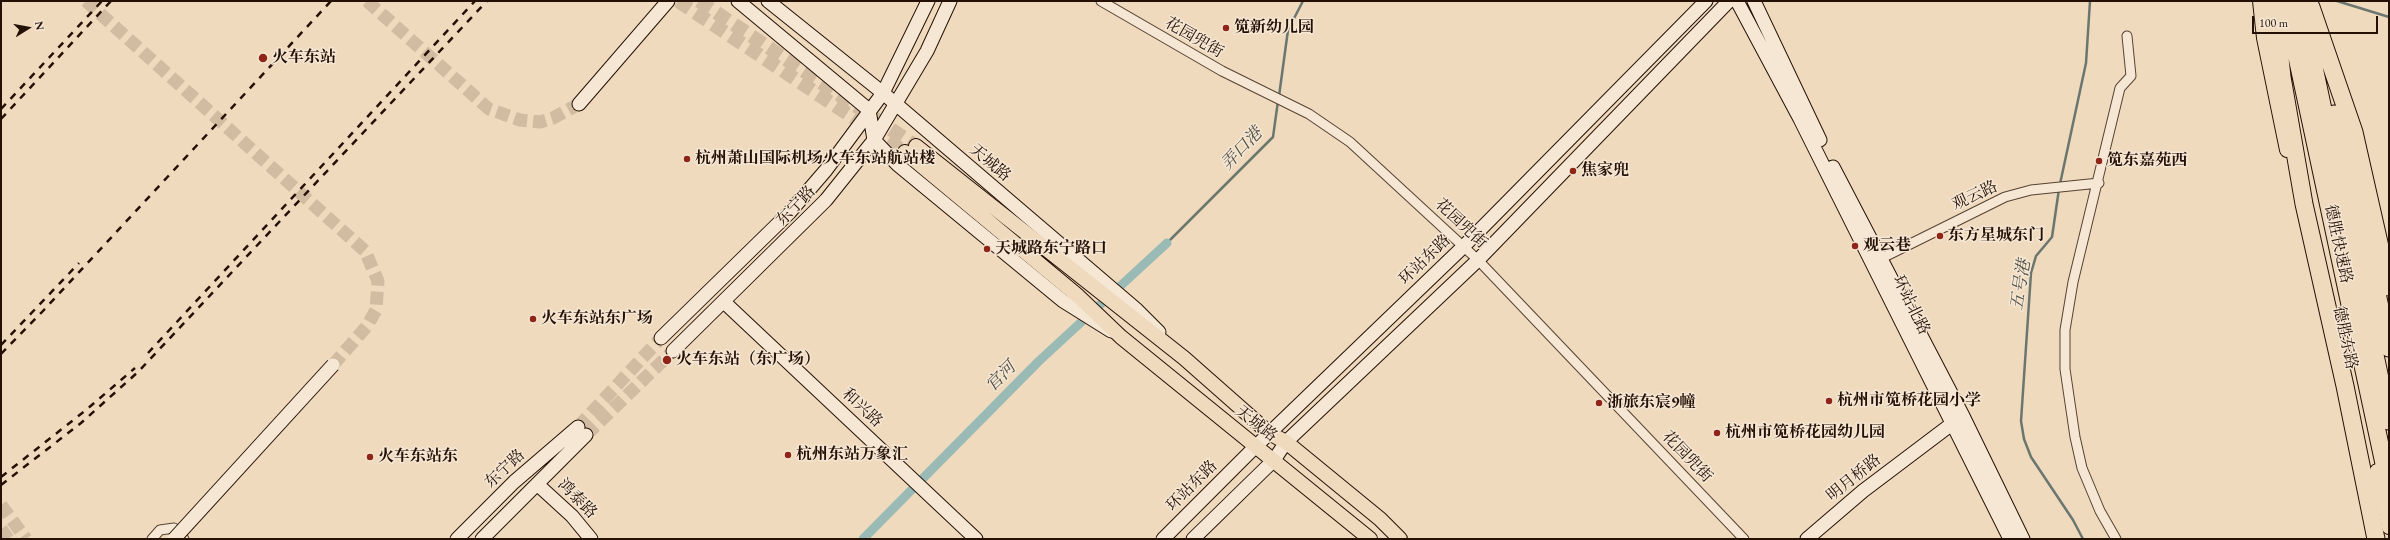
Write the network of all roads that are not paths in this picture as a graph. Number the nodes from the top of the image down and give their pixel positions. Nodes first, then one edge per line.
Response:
1 (668, 1) edge
2 (738, 1) edge
3 (768, 1) edge
4 (928, 1) edge
5 (950, 1) edge
6 (1101, 1) edge
7 (1706, 1) edge
8 (1729, 1) edge
9 (1737, 1) edge
10 (1754, 1) edge
11 (2260, 1) edge
12 (2275, 1) edge
13 (2285, 1) edge
14 (2310, 3) edge
15 (2127, 36) dead end
16 (2319, 68) junction
17 (2293, 73) junction
18 (883, 93) junction
19 (579, 104) tunnel mouth
20 (896, 104) junction
21 (869, 110) junction
22 (874, 140) junction
23 (2099, 183) junction
24 (1463, 247) junction
25 (2389, 252) edge
26 (1478, 260) junction
27 (1876, 261) junction
28 (1097, 283) junction
29 (2389, 287) edge
30 (724, 302) junction
31 (1076, 302) junction
32 (1121, 337) junction
33 (661, 338) tunnel mouth
34 (2389, 348) edge
35 (674, 351) tunnel mouth
36 (333, 365) tunnel mouth
37 (2389, 385) edge
38 (1963, 416) junction
39 (2389, 421) edge
40 (1952, 424) junction
41 (1270, 433) junction
42 (1286, 442) junction
43 (1255, 447) junction
44 (1274, 460) junction
45 (537, 484) junction
46 (2389, 487) edge
47 (2389, 527) edge
48 (152, 539) edge
49 (174, 539) edge
50 (184, 539) edge
51 (457, 539) edge
52 (482, 539) edge
53 (591, 539) edge
54 (976, 539) edge
55 (1163, 539) edge
56 (1193, 539) edge
57 (1370, 539) edge
58 (1400, 539) edge
59 (1744, 539) edge
60 (1807, 539) edge
61 (2010, 539) edge
62 (2023, 539) edge
63 (2116, 539) edge
64 (2376, 539) edge
65 (2386, 539) edge

1 - 19 main road
2 - 21 main road
3 - 18 main road, 天城路
4 - 18 main road, 东宁路
5 - 20 main road, 东宁路
6 - 24 street, 花园兜街
7 - 24 main road, 环站东路
8 - 26 main road
9 - 27 main road, 环站北路
10 - 27 main road, 环站北路
11 - 64 main road, 德胜东路
12 - 17 main road, 德胜东路
12 - 64 highway
13 - 46 highway, 德胜快速路
14 - 16 main road, 德胜东路
14 - 25 main road
14 - 29 highway
14 - 39 highway, 德胜快速路
15 - 23 street
16 - 34 highway
16 - 37 main road, 德胜东路
17 - 47 main road, 德胜东路
17 - 65 highway
18 - 20 main road, 天城路
18 - 21 main road, 东宁路
20 - 22 main road, 东宁路
20 - 28 main road, 天城路
21 - 22 main road
21 - 33 main road, 东宁路
22 - 30 main road, 东宁路
22 - 31 main road, 天城路
23 - 27 street, 观云路
23 - 63 street
24 - 26 street, 花园兜街
24 - 41 main road, 环站东路
26 - 42 main road
26 - 59 street, 花园兜街
27 - 38 main road, 环站北路
27 - 40 main road, 环站北路
28 - 31 main road, 天城路
28 - 41 main road, 天城路
30 - 35 main road, 东宁路
30 - 54 main road, 和兴路
31 - 32 main road, 天城路
31 - 32 main road, 天城路
32 - 43 main road, 天城路
36 - 49 main road, bridge
38 - 40 main road, 明月桥路
38 - 62 main road, 环站北路
40 - 60 main road, 明月桥路
40 - 61 main road, 环站北路
41 - 42 main road, 天城路
41 - 43 main road, 环站东路
42 - 44 main road
42 - 58 main road, 天城路
43 - 44 main road, 天城路
43 - 55 main road, 环站东路
44 - 56 main road
44 - 57 main road, 天城路
45 - 51 main road, 东宁路
45 - 52 main road, 东宁路
45 - 53 main road, 鸿泰路
48 - 50 street

